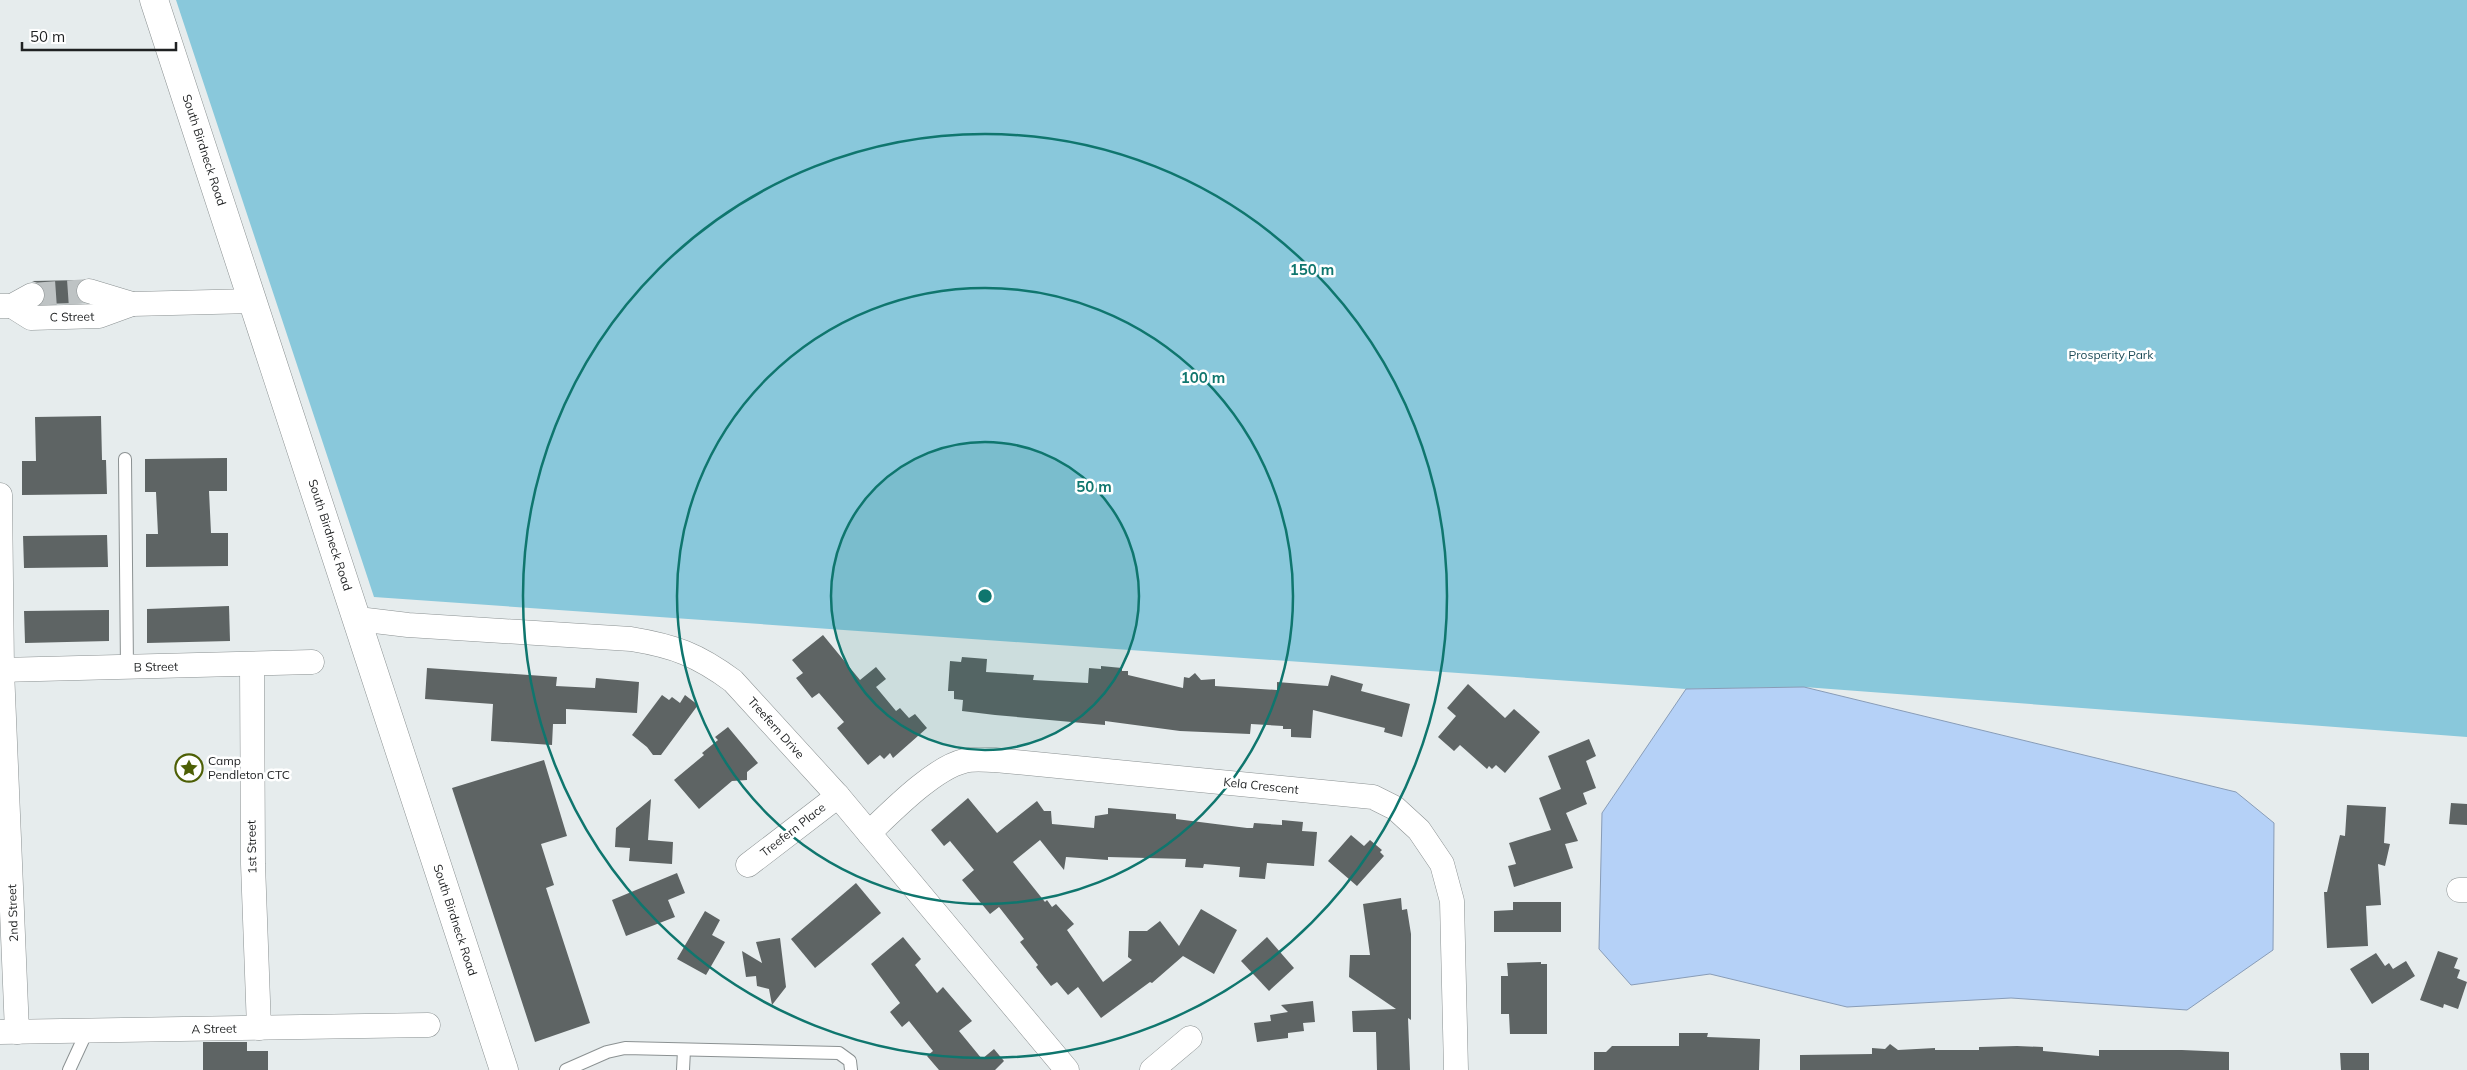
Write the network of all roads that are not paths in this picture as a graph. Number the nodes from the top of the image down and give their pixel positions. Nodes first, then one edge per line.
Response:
1 (154, 0) edge
2 (89, 291) tunnel mouth
3 (253, 301) junction
4 (15, 303) edge
5 (132, 304) junction
6 (125, 459) dead end
7 (0, 495) edge
8 (358, 619) junction
9 (312, 662) dead end
10 (252, 665) junction
11 (127, 668) junction
12 (1, 670) edge
13 (838, 796) junction
14 (869, 833) junction
15 (748, 865) dead end
16 (428, 1025) dead end
17 (259, 1028) junction
18 (87, 1031) junction
19 (8, 1032) edge
20 (1190, 1038) dead end
21 (684, 1050) junction
22 (69, 1070) edge
23 (504, 1070) edge
24 (566, 1070) edge
25 (683, 1070) edge
26 (851, 1070) edge
27 (1067, 1070) edge
28 (1152, 1070) edge
29 (1456, 1070) edge

1 - 3 street, South Birdneck Road
2 - 5 street, C Street
3 - 5 street, C Street
3 - 8 street, South Birdneck Road
4 - 5 street, C Street
6 - 11 lane
7 - 12 street, 2nd Street
8 - 13 street, Treefern Drive
8 - 23 street, South Birdneck Road
9 - 10 street, B Street
10 - 11 street, B Street
10 - 17 street, 1st Street
11 - 12 street, B Street
12 - 19 street, 2nd Street
13 - 14 street, Treefern Drive
13 - 15 street, Treefern Place
14 - 27 street, Treefern Drive
14 - 29 street, Kela Crescent
16 - 17 street, A Street
17 - 18 street, A Street
18 - 19 street, A Street
18 - 22 lane
20 - 28 street
21 - 24 lane
21 - 25 lane
21 - 26 lane

